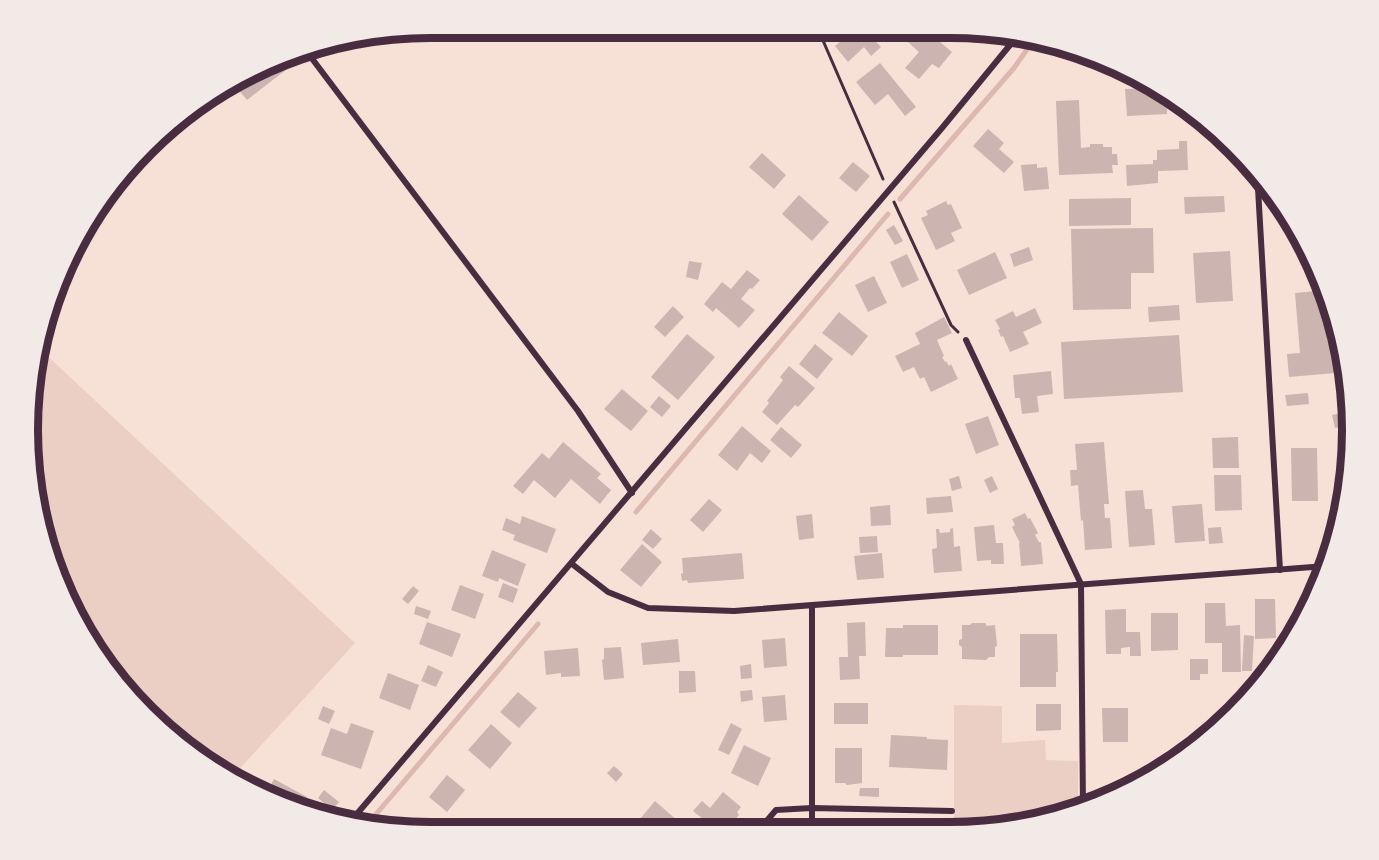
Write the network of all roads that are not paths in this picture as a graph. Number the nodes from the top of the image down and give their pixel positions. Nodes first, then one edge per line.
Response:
1 (1011, 43) edge
2 (310, 56) edge
3 (1258, 189) edge
4 (966, 339) road end
5 (632, 493) junction
6 (572, 564) junction
7 (1317, 567) edge
8 (1280, 570) junction
9 (1081, 584) junction
10 (812, 606) junction
11 (1083, 799) edge
12 (812, 808) junction
13 (952, 811) dead end
14 (356, 815) edge
15 (766, 822) edge
16 (813, 822) edge

1 - 5 street
2 - 5 street
3 - 8 street
4 - 9 street
5 - 6 street
6 - 10 street
6 - 14 street
7 - 8 street
8 - 9 street
9 - 10 street
9 - 11 street
10 - 12 street
12 - 13 street
12 - 15 street
12 - 16 street

